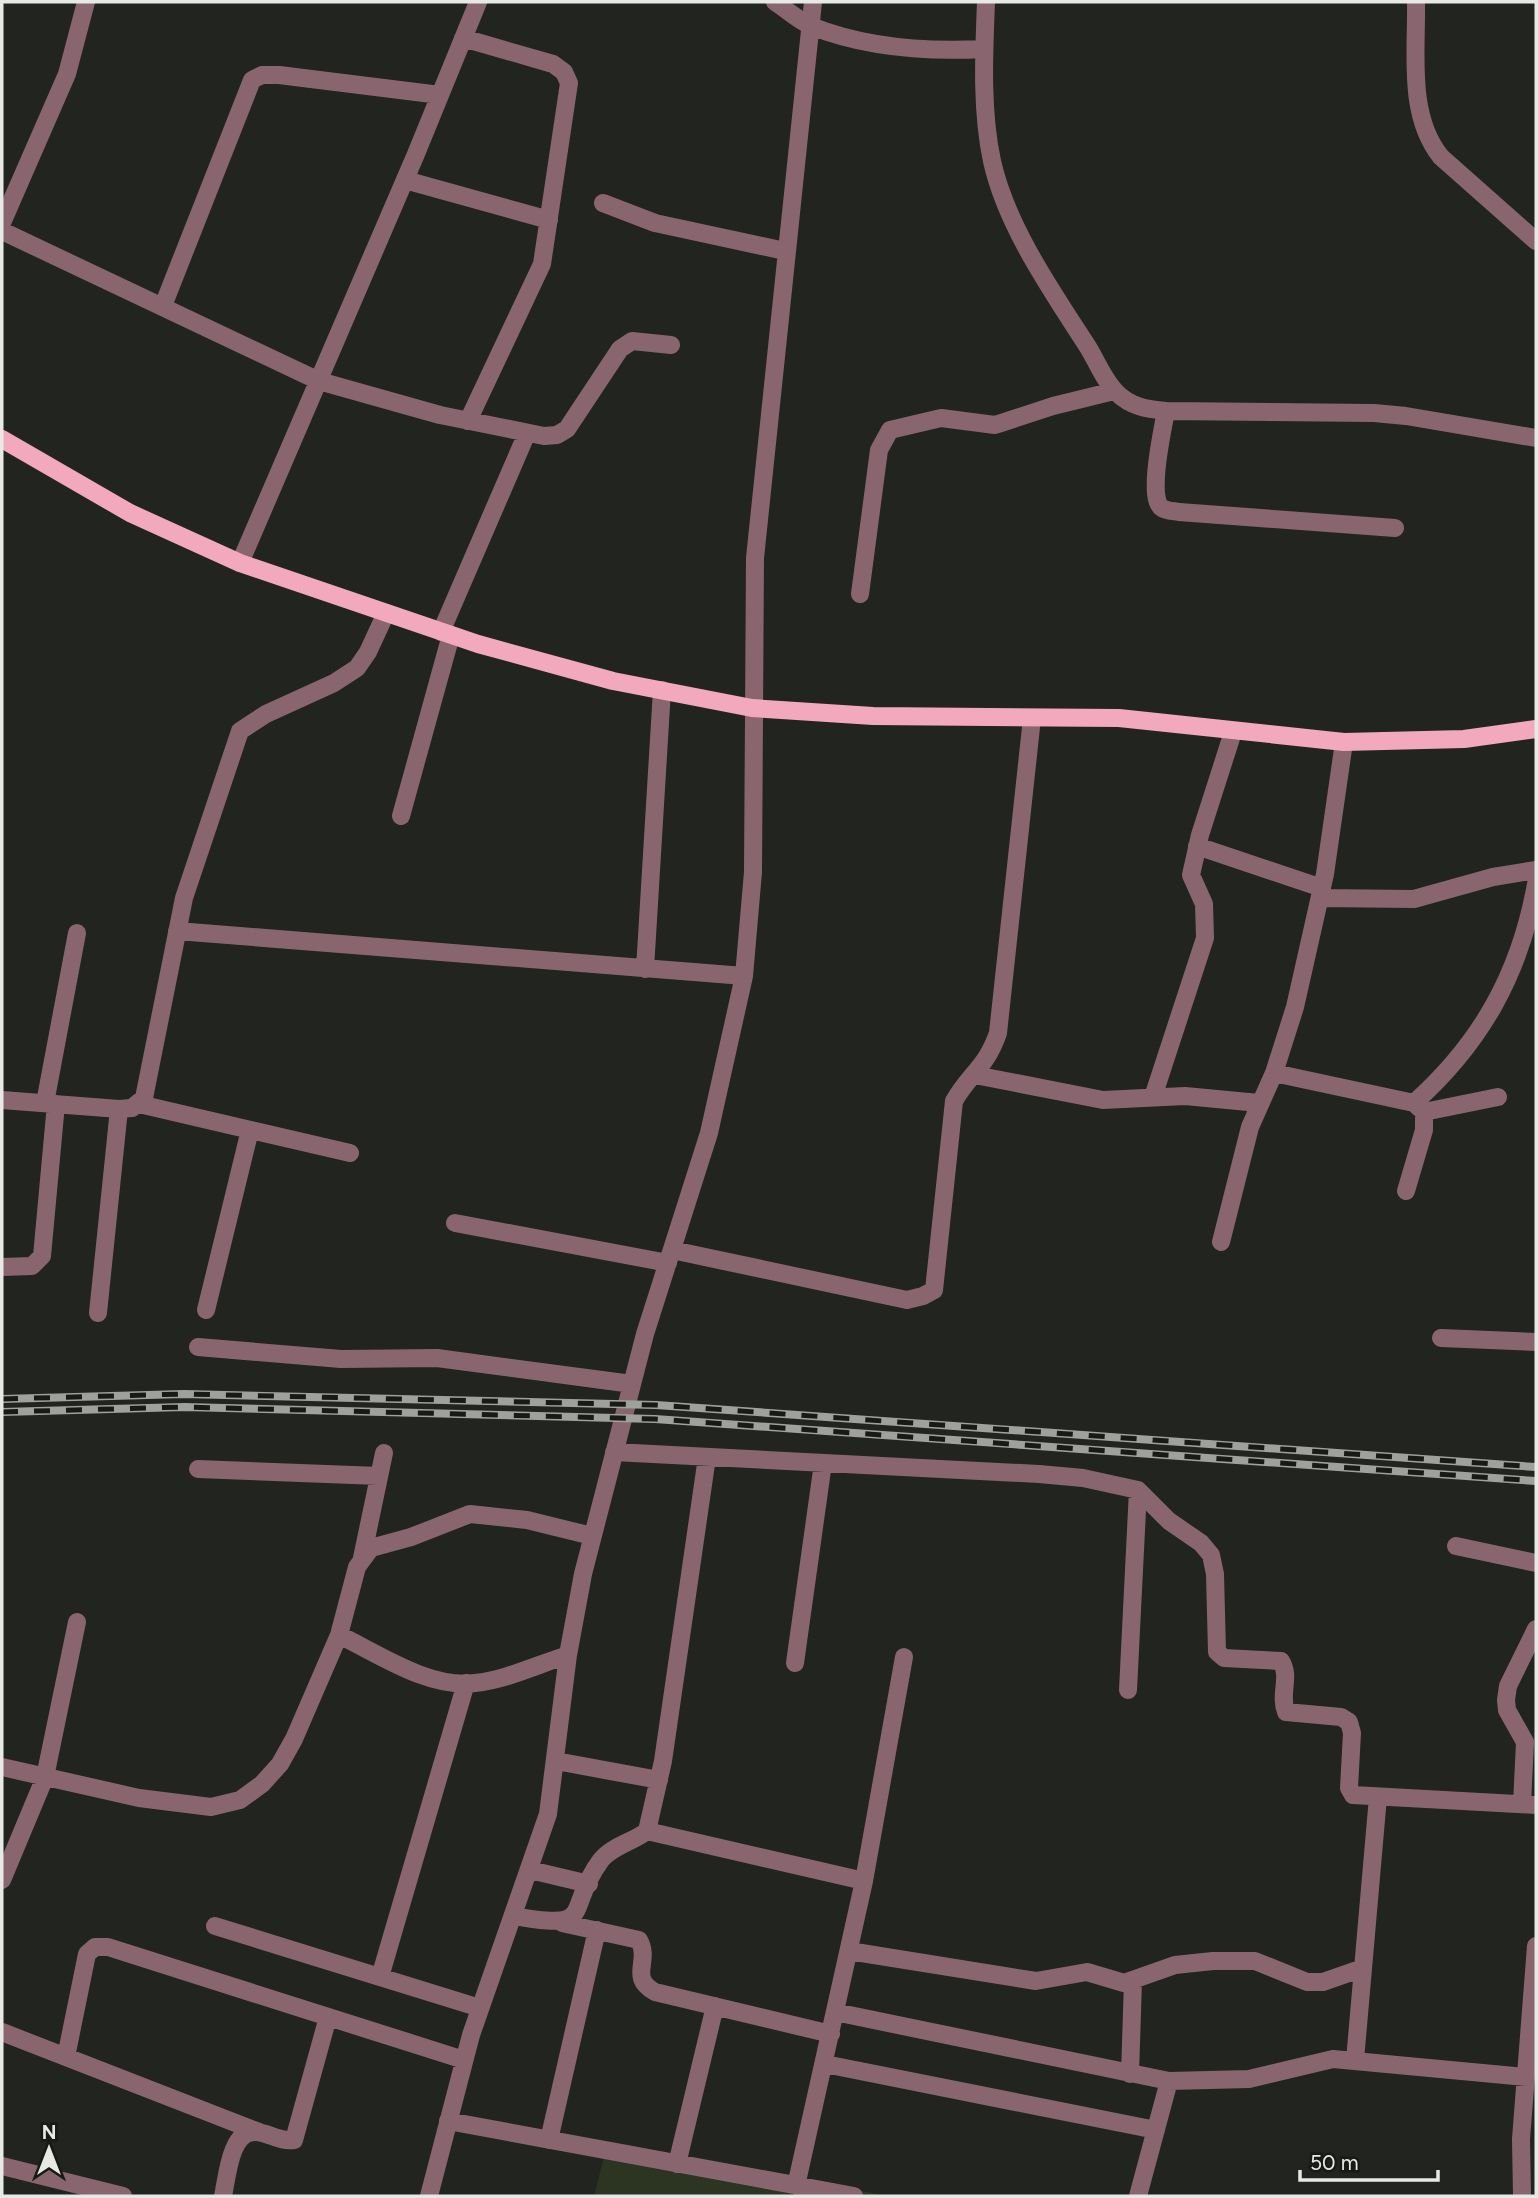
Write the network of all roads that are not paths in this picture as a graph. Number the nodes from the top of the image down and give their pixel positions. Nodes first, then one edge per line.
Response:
1 (86, 2) edge
2 (478, 2) edge
3 (775, 2) edge
4 (813, 2) edge
5 (986, 2) edge
6 (1416, 2) edge
7 (810, 25) junction
8 (463, 38) junction
9 (984, 49) junction
10 (440, 94) junction
11 (405, 180) junction
12 (603, 203) dead end
13 (549, 220) junction
14 (2, 223) edge
15 (2, 232) edge
16 (1536, 241) edge
17 (785, 251) junction
18 (163, 306) junction
19 (671, 345) dead end
20 (319, 381) junction
21 (1114, 391) junction
22 (1166, 411) junction
23 (468, 421) junction
24 (527, 433) junction
25 (1536, 438) edge
26 (2, 439) edge
27 (1395, 528) dead end
28 (240, 563) junction
29 (860, 594) dead end
30 (386, 613) junction
31 (446, 634) junction
32 (662, 691) junction
33 (752, 708) junction
34 (1032, 718) junction
35 (1536, 729) edge
36 (1233, 732) junction
37 (1344, 742) junction
38 (401, 816) dead end
39 (1196, 846) junction
40 (1536, 870) edge
41 (1536, 884) edge
42 (1321, 893) junction
43 (177, 931) junction
44 (77, 933) dead end
45 (645, 969) junction
46 (744, 976) junction
47 (1274, 1073) junction
48 (975, 1075) junction
49 (1153, 1097) junction
50 (1498, 1097) dead end
51 (2, 1100) edge
52 (51, 1103) junction
53 (1259, 1103) junction
54 (139, 1104) junction
55 (1419, 1108) junction
56 (119, 1109) junction
57 (250, 1130) junction
58 (350, 1153) dead end
59 (1406, 1191) dead end
60 (454, 1223) dead end
61 (1221, 1242) dead end
62 (670, 1257) junction
63 (2, 1267) edge
64 (206, 1310) dead end
65 (97, 1313) dead end
66 (1441, 1338) dead end
67 (1536, 1342) edge
68 (198, 1347) dead end
69 (632, 1384) junction
70 (614, 1452) junction
71 (384, 1453) dead end
72 (707, 1457) junction
73 (824, 1463) junction
74 (198, 1469) dead end
75 (379, 1476) junction
76 (1138, 1490) junction
77 (593, 1536) junction
78 (1456, 1546) dead end
79 (362, 1558) junction
80 (1536, 1563) edge
81 (76, 1622) dead end
82 (1536, 1629) edge
83 (339, 1635) junction
84 (568, 1655) junction
85 (904, 1657) dead end
86 (796, 1663) dead end
87 (467, 1684) junction
88 (1128, 1690) dead end
89 (556, 1760) junction
90 (2, 1767) edge
91 (45, 1777) junction
92 (659, 1780) junction
93 (1378, 1797) junction
94 (1529, 1804) edge
95 (647, 1831) junction
96 (530, 1870) junction
97 (2, 1880) edge
98 (864, 1881) junction
99 (589, 1884) junction
100 (513, 1916) junction
101 (562, 1923) junction
102 (215, 1926) dead end
103 (597, 1930) junction
104 (1536, 1946) edge
105 (849, 1951) junction
106 (1363, 1968) junction
107 (380, 1977) junction
108 (1133, 1981) junction
109 (715, 2006) junction
110 (480, 2008) junction
111 (835, 2012) junction
112 (328, 2017) junction
113 (2, 2032) edge
114 (831, 2034) junction
115 (66, 2057) junction
116 (464, 2060) junction
117 (1355, 2060) junction
118 (825, 2064) junction
119 (1130, 2074) junction
120 (1525, 2077) junction
121 (1169, 2081) junction
122 (449, 2121) junction
123 (1156, 2130) junction
124 (259, 2132) junction
125 (549, 2140) junction
126 (677, 2164) junction
127 (1529, 2164) edge
128 (2, 2166) edge
129 (796, 2186) junction
130 (123, 2196) edge
131 (223, 2196) edge
132 (429, 2196) edge
133 (854, 2196) edge
134 (1138, 2196) edge
135 (1522, 2196) edge

1 - 14 street
2 - 8 street
3 - 7 street
4 - 7 street
5 - 9 street
6 - 16 street
7 - 9 street
7 - 17 street
8 - 10 street
8 - 13 street
9 - 21 street
10 - 11 street
10 - 18 street
11 - 13 street
11 - 20 street
12 - 17 street
13 - 23 street
15 - 18 street
17 - 33 street
18 - 20 street
19 - 24 street
20 - 23 street
20 - 28 street
21 - 22 street
21 - 29 street
22 - 25 street
22 - 27 street
23 - 24 street
24 - 31 street
26 - 28 main road
28 - 30 main road
30 - 31 main road
30 - 43 street
31 - 32 main road
31 - 38 street
32 - 33 main road
32 - 45 street
33 - 34 main road
33 - 46 street
34 - 36 main road
34 - 48 street
35 - 37 main road
36 - 37 main road
36 - 39 street
37 - 42 street
39 - 42 street
39 - 49 street
40 - 42 street
41 - 55 street
42 - 47 street
43 - 45 street
43 - 54 street
44 - 52 street
45 - 46 street
46 - 62 street
47 - 53 street
47 - 55 street
48 - 49 street
48 - 62 street
49 - 53 street
50 - 55 street
51 - 52 street
52 - 56 street
52 - 63 street
53 - 61 street
54 - 56 street
54 - 57 street
55 - 59 street
56 - 65 street
57 - 58 street
57 - 64 street
60 - 62 street
62 - 69 street
66 - 67 street
68 - 69 street
69 - 70 street
70 - 72 street
70 - 77 street
71 - 75 street
72 - 73 street
72 - 92 street
73 - 76 street
73 - 86 street
74 - 75 street
75 - 79 street
76 - 88 street
76 - 93 street
77 - 79 street
77 - 84 street
78 - 80 street
79 - 83 street
81 - 91 street
82 - 94 street
83 - 87 street
83 - 91 street
84 - 87 street
84 - 89 street
85 - 98 street
87 - 107 street
89 - 92 street
89 - 96 street
90 - 91 street
91 - 97 street
92 - 95 street
93 - 94 street
93 - 106 street
95 - 98 street
95 - 99 street
96 - 99 street
96 - 100 street
98 - 105 street
99 - 101 street
100 - 101 street
100 - 110 street
101 - 103 street
102 - 107 street
103 - 109 street
103 - 125 street
104 - 120 street
105 - 108 street
105 - 111 street
106 - 108 street
106 - 117 street
107 - 110 street
108 - 119 street
109 - 114 street
109 - 126 street
110 - 116 street
111 - 114 street
111 - 119 street
112 - 115 street
112 - 116 street
112 - 124 street
113 - 115 street
114 - 118 street
115 - 124 street
116 - 122 street
117 - 120 street
117 - 121 street
118 - 123 street
118 - 129 street
119 - 121 street
120 - 127 street
121 - 123 street
122 - 125 street
122 - 132 street
123 - 134 street
124 - 131 street
125 - 126 street
126 - 129 street
127 - 135 street
128 - 130 street
129 - 133 street

